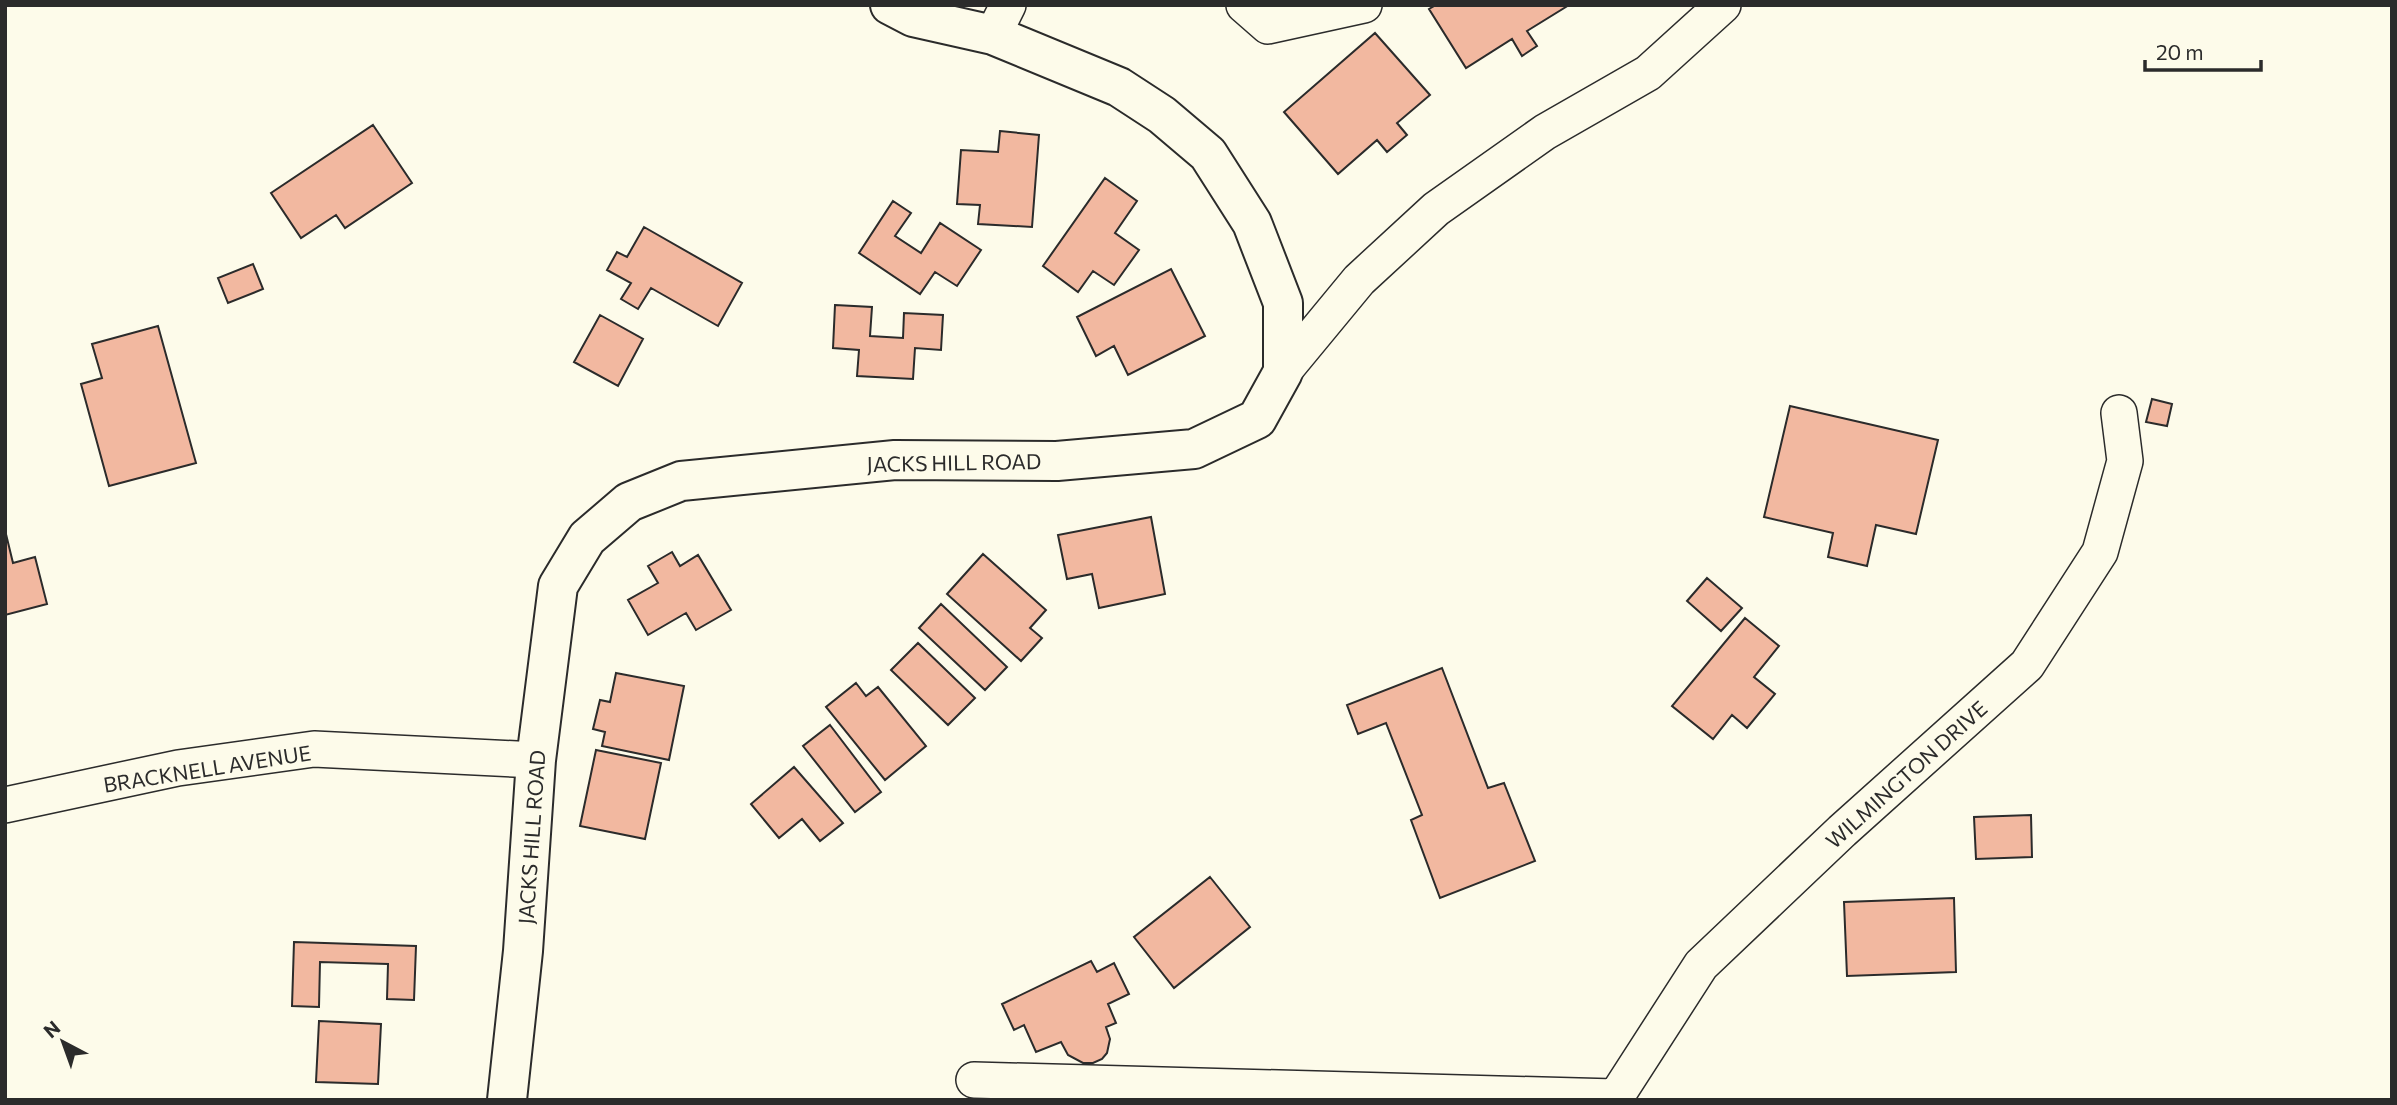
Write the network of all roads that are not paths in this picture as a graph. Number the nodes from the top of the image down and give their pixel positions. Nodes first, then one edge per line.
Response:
1 (890, 5) edge
2 (1244, 5) edge
3 (1364, 5) edge
4 (1723, 5) edge
5 (1000, 20) edge
6 (1283, 372) junction
7 (2119, 413) dead end
8 (536, 760) junction
9 (5, 805) edge
10 (974, 1080) dead end
11 (1615, 1098) edge
12 (507, 1100) edge

1 - 5 street, JACKS HILL ROAD
2 - 3 street
4 - 6 street
5 - 6 street, JACKS HILL ROAD
6 - 8 street, JACKS HILL ROAD
7 - 11 street, WILMINGTON DRIVE
8 - 9 street, BRACKNELL AVENUE
8 - 12 street, JACKS HILL ROAD
10 - 11 street

